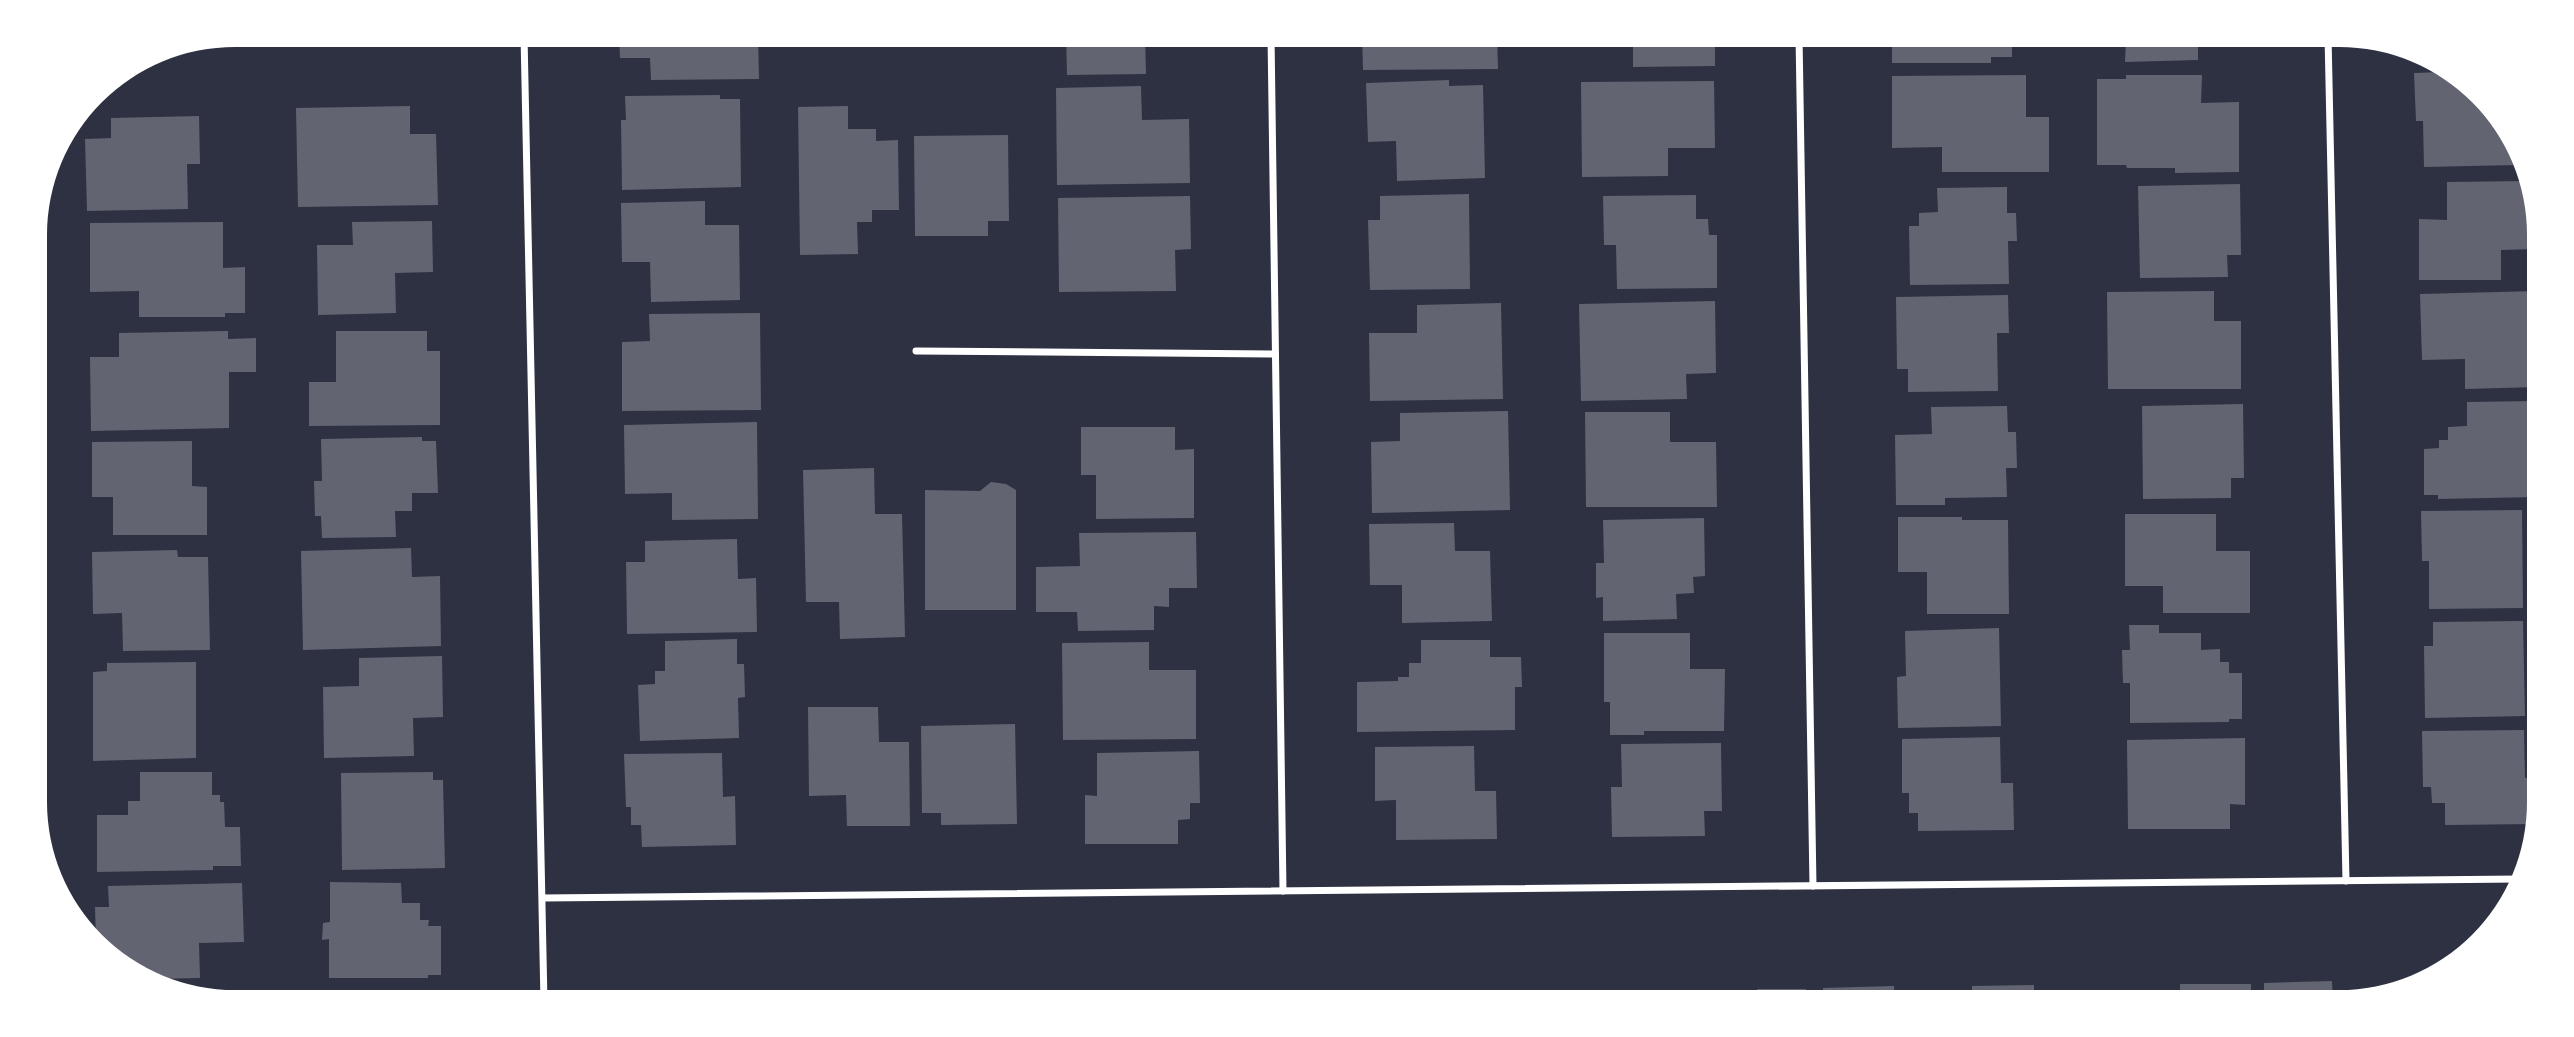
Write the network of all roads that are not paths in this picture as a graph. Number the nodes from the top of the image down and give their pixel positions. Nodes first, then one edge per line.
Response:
1 (524, 47) edge
2 (1271, 47) edge
3 (1798, 47) edge
4 (2328, 47) edge
5 (916, 351) dead end
6 (1275, 354) junction
7 (2510, 879) edge
8 (2346, 881) junction
9 (1813, 886) junction
10 (1283, 891) junction
11 (543, 898) junction
12 (544, 990) edge

1 - 11 street
2 - 6 street
3 - 9 street
4 - 8 street
5 - 6 street
6 - 10 street
7 - 8 street
8 - 9 street
9 - 10 street
10 - 11 street
11 - 12 street

